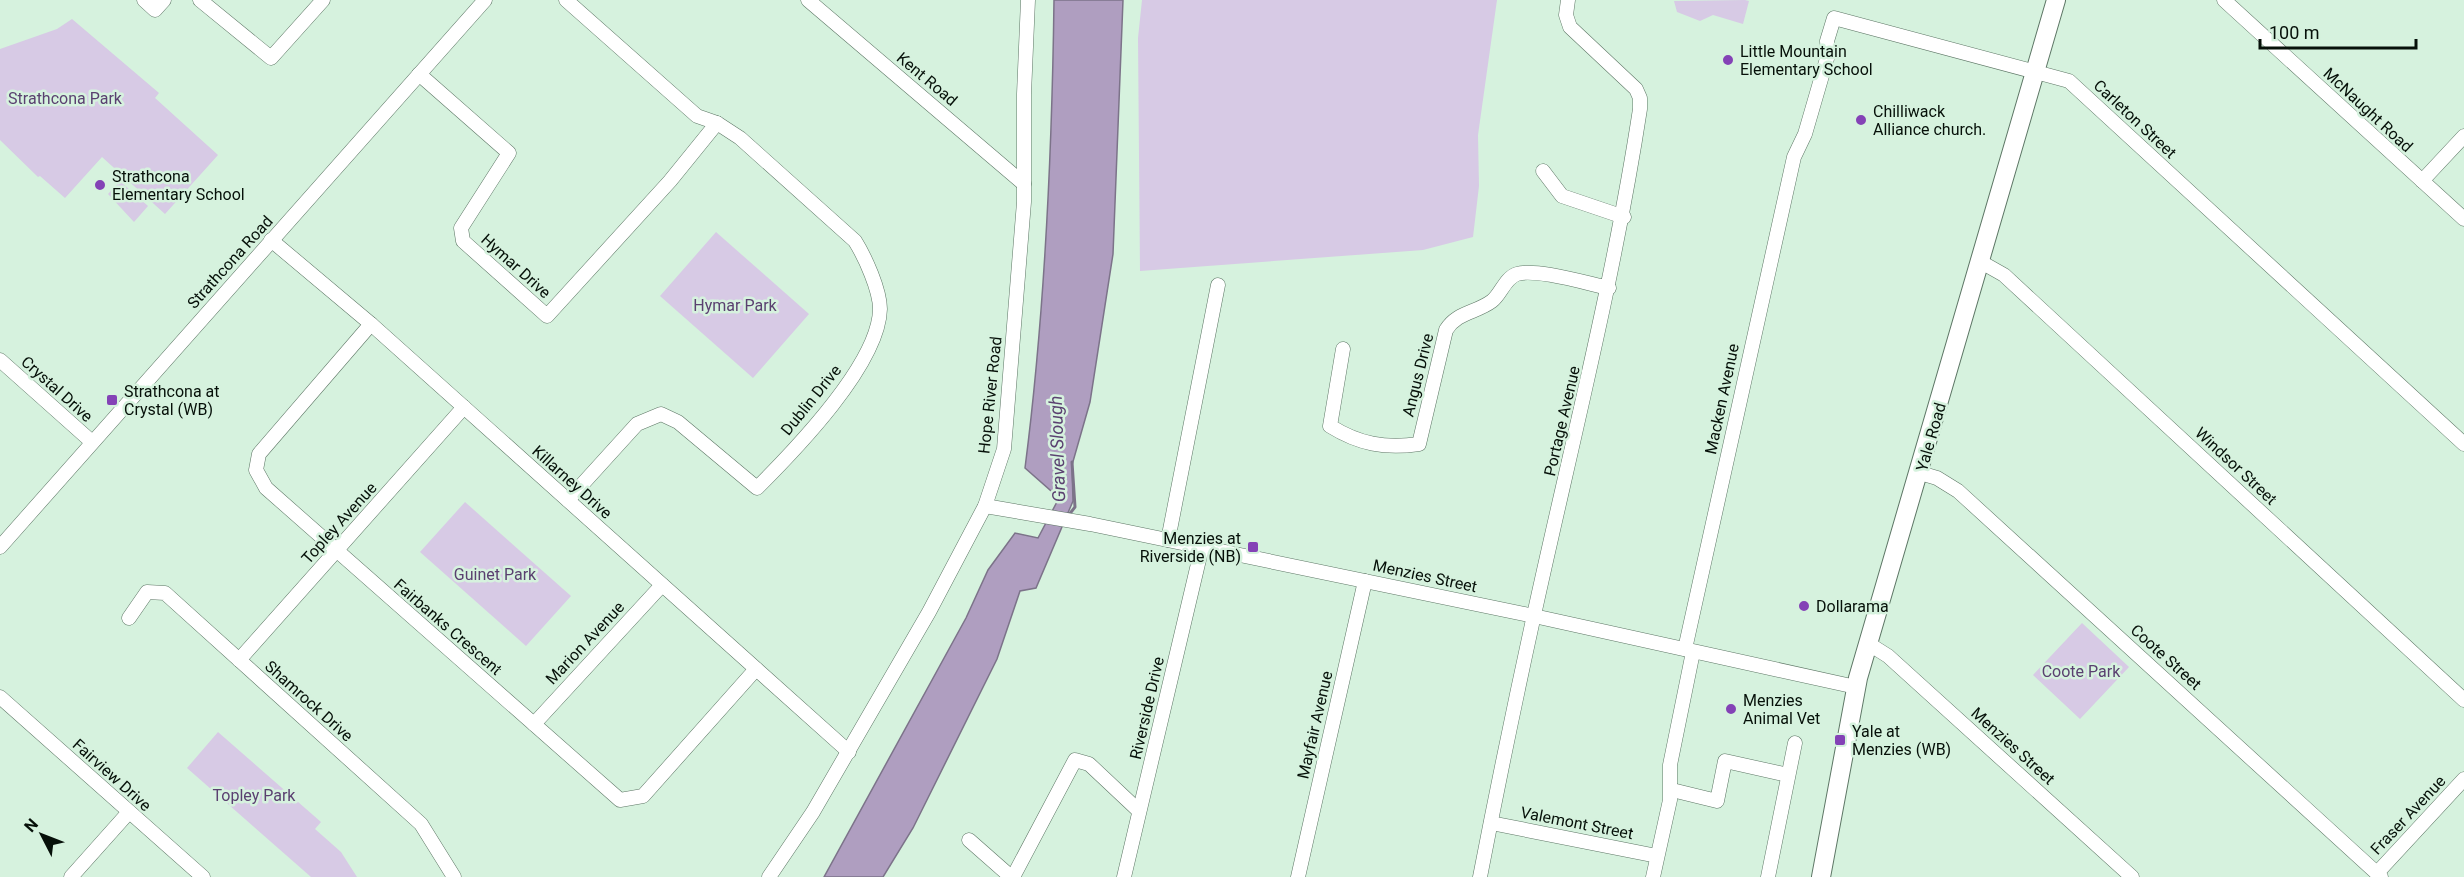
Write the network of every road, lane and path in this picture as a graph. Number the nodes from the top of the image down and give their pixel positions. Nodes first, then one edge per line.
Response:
1 (144, 0) edge
2 (164, 0) edge
3 (200, 0) edge
4 (323, 0) edge
5 (485, 0) edge
6 (566, 0) edge
7 (808, 0) edge
8 (1028, 0) edge
9 (1568, 0) edge
10 (2056, 0) edge
11 (2224, 0) edge
12 (2036, 71) junction
13 (419, 74) junction
14 (717, 123) junction
15 (2464, 136) edge
16 (1794, 157) joint
17 (1543, 171) dead end
18 (2422, 181) junction
19 (1024, 184) junction
20 (1624, 216) junction
21 (2464, 219) edge
22 (271, 240) junction
23 (1981, 262) junction
24 (1218, 285) dead end
25 (1609, 288) junction
26 (371, 324) junction
27 (1343, 349) dead end
28 (0, 360) edge
29 (464, 407) junction
30 (92, 442) junction
31 (2464, 444) edge
32 (1920, 473) junction
33 (568, 500) junction
34 (985, 506) junction
35 (1168, 540) junction
36 (0, 547) edge
37 (1202, 547) junction
38 (336, 550) junction
39 (1365, 580) junction
40 (662, 585) junction
41 (1534, 616) junction
42 (129, 618) dead end
43 (1869, 644) junction
44 (1689, 650) junction
45 (238, 660) junction
46 (756, 669) junction
47 (1856, 687) junction
48 (0, 697) edge
49 (2464, 700) edge
50 (534, 724) junction
51 (1795, 743) dead end
52 (849, 752) junction
53 (1788, 774) junction
54 (2464, 779) edge
55 (1672, 790) junction
56 (129, 812) junction
57 (1140, 812) junction
58 (1491, 823) junction
59 (969, 840) dead end
60 (1657, 856) junction
61 (2379, 875) edge
62 (71, 877) edge
63 (203, 877) edge
64 (454, 877) edge
65 (770, 877) edge
66 (1012, 877) edge
67 (1124, 877) edge
68 (1298, 877) edge
69 (1480, 877) edge
70 (1653, 877) edge
71 (1768, 877) edge
72 (1821, 877) edge
73 (2132, 877) edge

1 - 2 street
3 - 4 street
5 - 13 street, Strathcona Road
6 - 14 street, Dublin Drive
7 - 19 street, Kent Road
8 - 19 street, Hope River Road
9 - 20 street, Portage Avenue
10 - 12 main road, Yale Road
11 - 18 street, McNaught Road
12 - 16 street, Carleton Street
12 - 23 main road, Yale Road
12 - 31 street, Carleton Street
13 - 14 street, Hymar Drive
13 - 22 street, Strathcona Road
14 - 33 street, Dublin Drive
15 - 18 street
16 - 44 street, Macken Avenue
17 - 20 street
18 - 21 street, McNaught Road
19 - 34 street, Hope River Road
20 - 25 street, Portage Avenue
22 - 26 street, Killarney Drive
22 - 30 street, Strathcona Road
23 - 32 main road, Yale Road
23 - 49 street, Windsor Street
24 - 35 street
25 - 27 street, Angus Drive
25 - 41 street, Portage Avenue
26 - 29 street, Killarney Drive
26 - 38 street, Fairbanks Crescent
28 - 30 street, Crystal Drive
29 - 33 street, Killarney Drive
29 - 38 street, Topley Avenue
30 - 36 street, Strathcona Road
32 - 43 main road, Yale Road
32 - 61 street, Coote Street
33 - 40 street, Killarney Drive
34 - 35 street, Menzies Street
34 - 52 street, Hope River Road
35 - 37 street, Menzies Street
37 - 39 street, Menzies Street
37 - 57 street, Riverside Drive
38 - 45 street, Topley Avenue
38 - 50 street, Fairbanks Crescent
39 - 41 street, Menzies Street
39 - 68 street, Mayfair Avenue
40 - 46 street, Killarney Drive
40 - 50 street, Marion Avenue
41 - 44 street, Menzies Street
41 - 58 street, Portage Avenue
42 - 45 street, Shamrock Drive
43 - 47 main road, Yale Road
43 - 73 street, Menzies Street
44 - 47 street, Menzies Street
44 - 55 street, Macken Avenue
45 - 64 street, Shamrock Drive
46 - 50 street, Fairbanks Crescent
46 - 52 street, Killarney Drive
47 - 72 main road, Yale Road
48 - 56 street, Fairview Drive
51 - 53 street
52 - 65 street, Hope River Road
53 - 55 street
53 - 71 street
54 - 61 street, Fraser Avenue
55 - 60 street, Macken Avenue
56 - 62 street
56 - 63 street, Fairview Drive
57 - 66 street
57 - 67 street, Riverside Drive
58 - 60 street, Valemont Street
58 - 69 street, Portage Avenue
59 - 66 street
60 - 70 street, Macken Avenue

